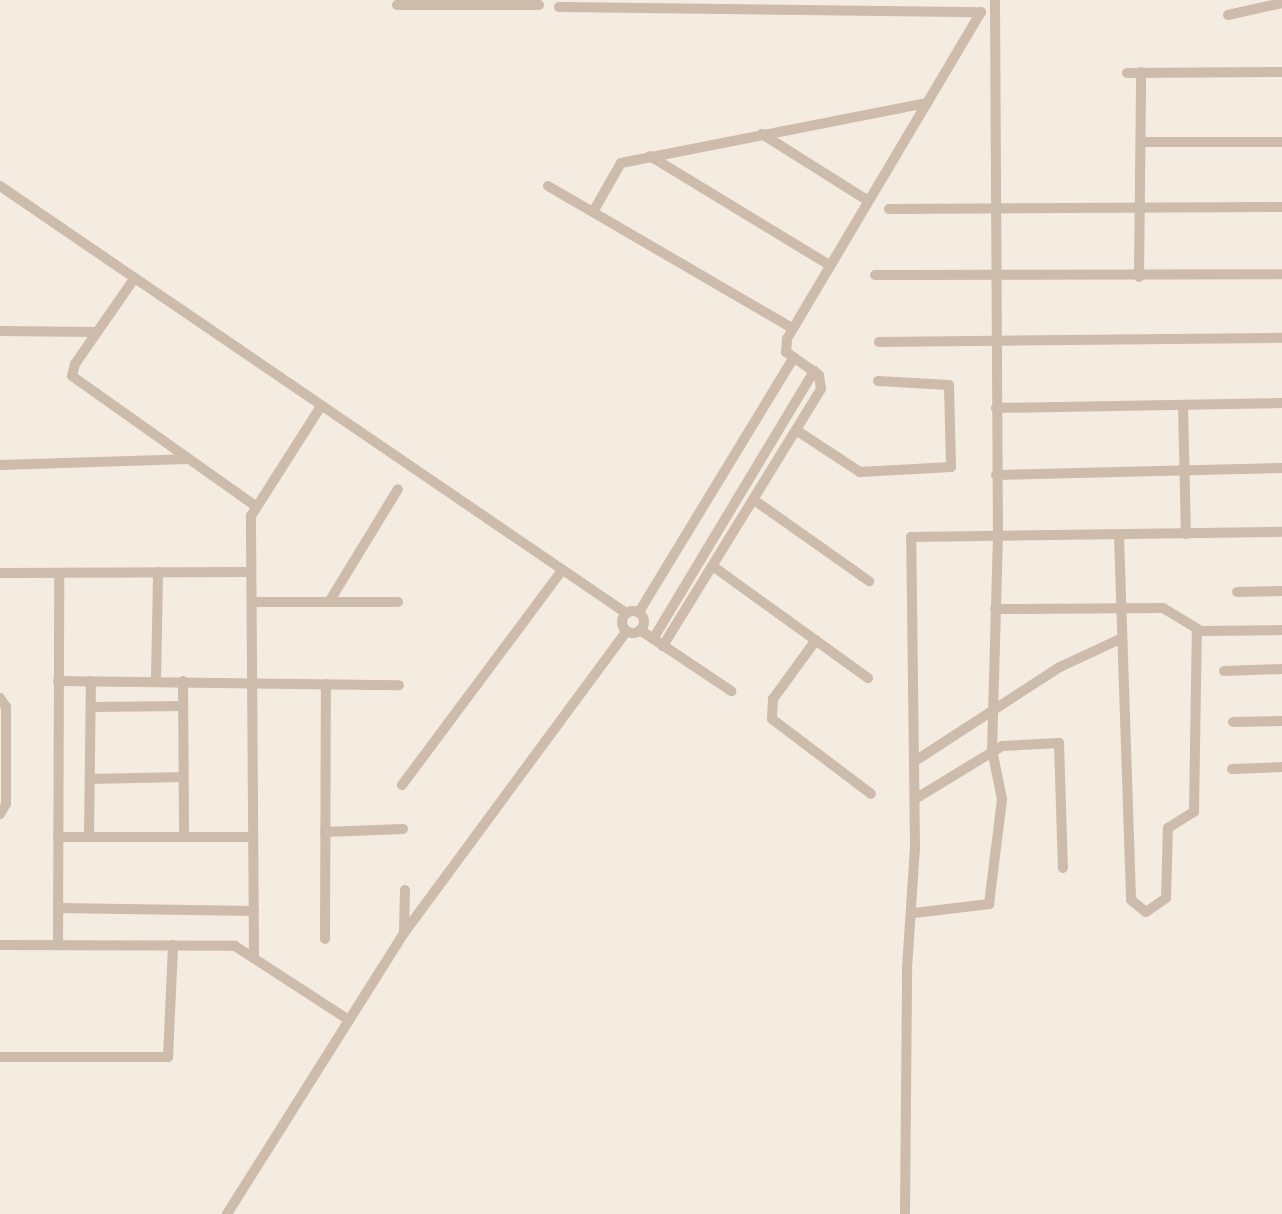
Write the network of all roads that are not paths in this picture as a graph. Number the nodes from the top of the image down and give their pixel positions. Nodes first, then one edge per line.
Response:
1 (995, 0) edge
2 (1282, 3) edge
3 (766, 4) edge
4 (1262, 4) edge
5 (397, 5) dead end
6 (540, 5) dead end
7 (559, 7) dead end
8 (1228, 15) dead end
9 (1141, 72) junction
10 (1282, 72) edge
11 (1127, 73) dead end
12 (927, 103) junction
13 (762, 134) junction
14 (1141, 142) junction
15 (1282, 142) edge
16 (650, 156) junction
17 (0, 186) edge
18 (548, 187) dead end
19 (867, 200) junction
20 (996, 207) junction
21 (1140, 207) junction
22 (1282, 207) edge
23 (889, 209) dead end
24 (593, 212) junction
25 (829, 265) junction
26 (1282, 274) edge
27 (875, 275) dead end
28 (998, 276) junction
29 (1139, 277) junction
30 (134, 279) junction
31 (792, 328) junction
32 (0, 331) edge
33 (94, 332) junction
34 (1282, 338) edge
35 (996, 340) junction
36 (880, 342) dead end
37 (794, 357) junction
38 (814, 372) junction
39 (878, 381) dead end
40 (1282, 403) edge
41 (1183, 405) junction
42 (321, 406) junction
43 (996, 408) junction
44 (796, 430) junction
45 (187, 459) junction
46 (0, 465) edge
47 (1282, 468) edge
48 (1185, 470) junction
49 (996, 475) junction
50 (398, 489) dead end
51 (754, 500) junction
52 (254, 505) junction
53 (1282, 532) edge
54 (1186, 534) junction
55 (1119, 536) junction
56 (998, 539) junction
57 (714, 567) junction
58 (562, 570) junction
59 (158, 572) junction
60 (251, 572) junction
61 (0, 573) edge
62 (59, 573) junction
63 (869, 581) dead end
64 (1282, 591) edge
65 (1237, 592) dead end
66 (252, 602) junction
67 (329, 602) junction
68 (398, 602) dead end
69 (1121, 606) junction
70 (995, 609) junction
71 (639, 612) junction
72 (626, 613) junction
73 (1197, 629) junction
74 (640, 630) junction
75 (1282, 630) edge
76 (627, 631) junction
77 (1122, 638) junction
78 (653, 639) junction
79 (816, 640) junction
80 (663, 646) junction
81 (1282, 669) edge
82 (1224, 671) dead end
83 (868, 678) dead end
84 (156, 680) junction
85 (58, 681) junction
86 (92, 681) junction
87 (183, 681) junction
88 (254, 682) junction
89 (326, 684) junction
90 (399, 685) dead end
91 (731, 691) dead end
92 (0, 698) edge
93 (183, 706) junction
94 (91, 707) junction
95 (994, 710) junction
96 (1233, 722) dead end
97 (1282, 722) edge
98 (992, 750) junction
99 (915, 761) junction
100 (1282, 767) edge
101 (1233, 769) dead end
102 (184, 777) junction
103 (90, 779) junction
104 (402, 785) dead end
105 (871, 794) dead end
106 (915, 799) junction
107 (0, 814) edge
108 (403, 829) dead end
109 (326, 832) junction
110 (58, 837) junction
111 (89, 837) junction
112 (184, 837) junction
113 (252, 837) junction
114 (1063, 868) dead end
115 (405, 890) dead end
116 (58, 908) junction
117 (254, 911) junction
118 (914, 914) junction
119 (404, 933) junction
120 (325, 939) dead end
121 (58, 944) junction
122 (173, 944) junction
123 (0, 945) edge
124 (254, 954) junction
125 (349, 1020) junction
126 (0, 1057) edge
127 (227, 1214) edge
128 (905, 1214) edge

1 - 20 street
2 - 4 street
3 - 7 street
3 - 12 street
4 - 8 street
5 - 6 street
9 - 10 street
9 - 11 street
9 - 14 street
12 - 13 street
12 - 19 street
13 - 16 street
13 - 19 street
14 - 15 street
14 - 21 street
16 - 24 street
16 - 25 street
17 - 30 street
18 - 24 street
19 - 25 street
20 - 21 street
20 - 23 street
20 - 28 street
21 - 22 street
21 - 29 street
24 - 31 street
25 - 31 street
26 - 29 street
27 - 28 street
28 - 29 street
28 - 35 street
30 - 33 street
30 - 42 street
31 - 37 street
32 - 33 street
33 - 45 street
34 - 35 street
35 - 36 street
35 - 43 street
37 - 38 street
37 - 71 street
38 - 44 street
38 - 78 street
39 - 44 street
40 - 41 street
41 - 43 street
41 - 48 street
42 - 52 street
42 - 58 street
43 - 49 street
44 - 51 street
45 - 46 street
45 - 52 street
47 - 48 street
48 - 49 street
48 - 54 street
49 - 56 street
50 - 67 street
51 - 57 street
51 - 63 street
52 - 60 street
53 - 54 street
54 - 55 street
55 - 56 street
55 - 69 street
56 - 70 street
56 - 99 street
57 - 79 street
57 - 80 street
58 - 72 street
58 - 104 street
59 - 60 street
59 - 62 street
59 - 84 street
60 - 66 street
61 - 62 street
62 - 85 street
64 - 65 street
66 - 67 street
66 - 88 street
67 - 68 street
69 - 70 street
69 - 73 street
69 - 77 street
70 - 95 street
71 - 72 street
71 - 74 street
72 - 76 street
73 - 75 street
73 - 77 street
74 - 76 street
74 - 78 street
76 - 119 street
77 - 95 street
78 - 80 street
79 - 83 street
79 - 105 street
80 - 91 street
81 - 82 street
84 - 86 street
84 - 87 street
85 - 86 street
85 - 110 street
86 - 94 street
87 - 88 street
87 - 93 street
88 - 89 street
88 - 113 street
89 - 90 street
89 - 109 street
92 - 107 street
93 - 94 street
93 - 102 street
94 - 103 street
95 - 98 street
95 - 99 street
96 - 97 street
98 - 106 street
98 - 114 street
98 - 118 street
99 - 106 street
100 - 101 street
102 - 103 street
102 - 112 street
103 - 111 street
106 - 118 street
108 - 109 street
109 - 120 street
110 - 111 street
110 - 116 street
111 - 112 street
112 - 113 street
113 - 117 street
115 - 119 street
116 - 117 street
116 - 121 street
117 - 124 street
118 - 128 street
119 - 125 street
121 - 122 street
121 - 123 street
122 - 124 street
122 - 126 street
124 - 125 street
125 - 127 street

